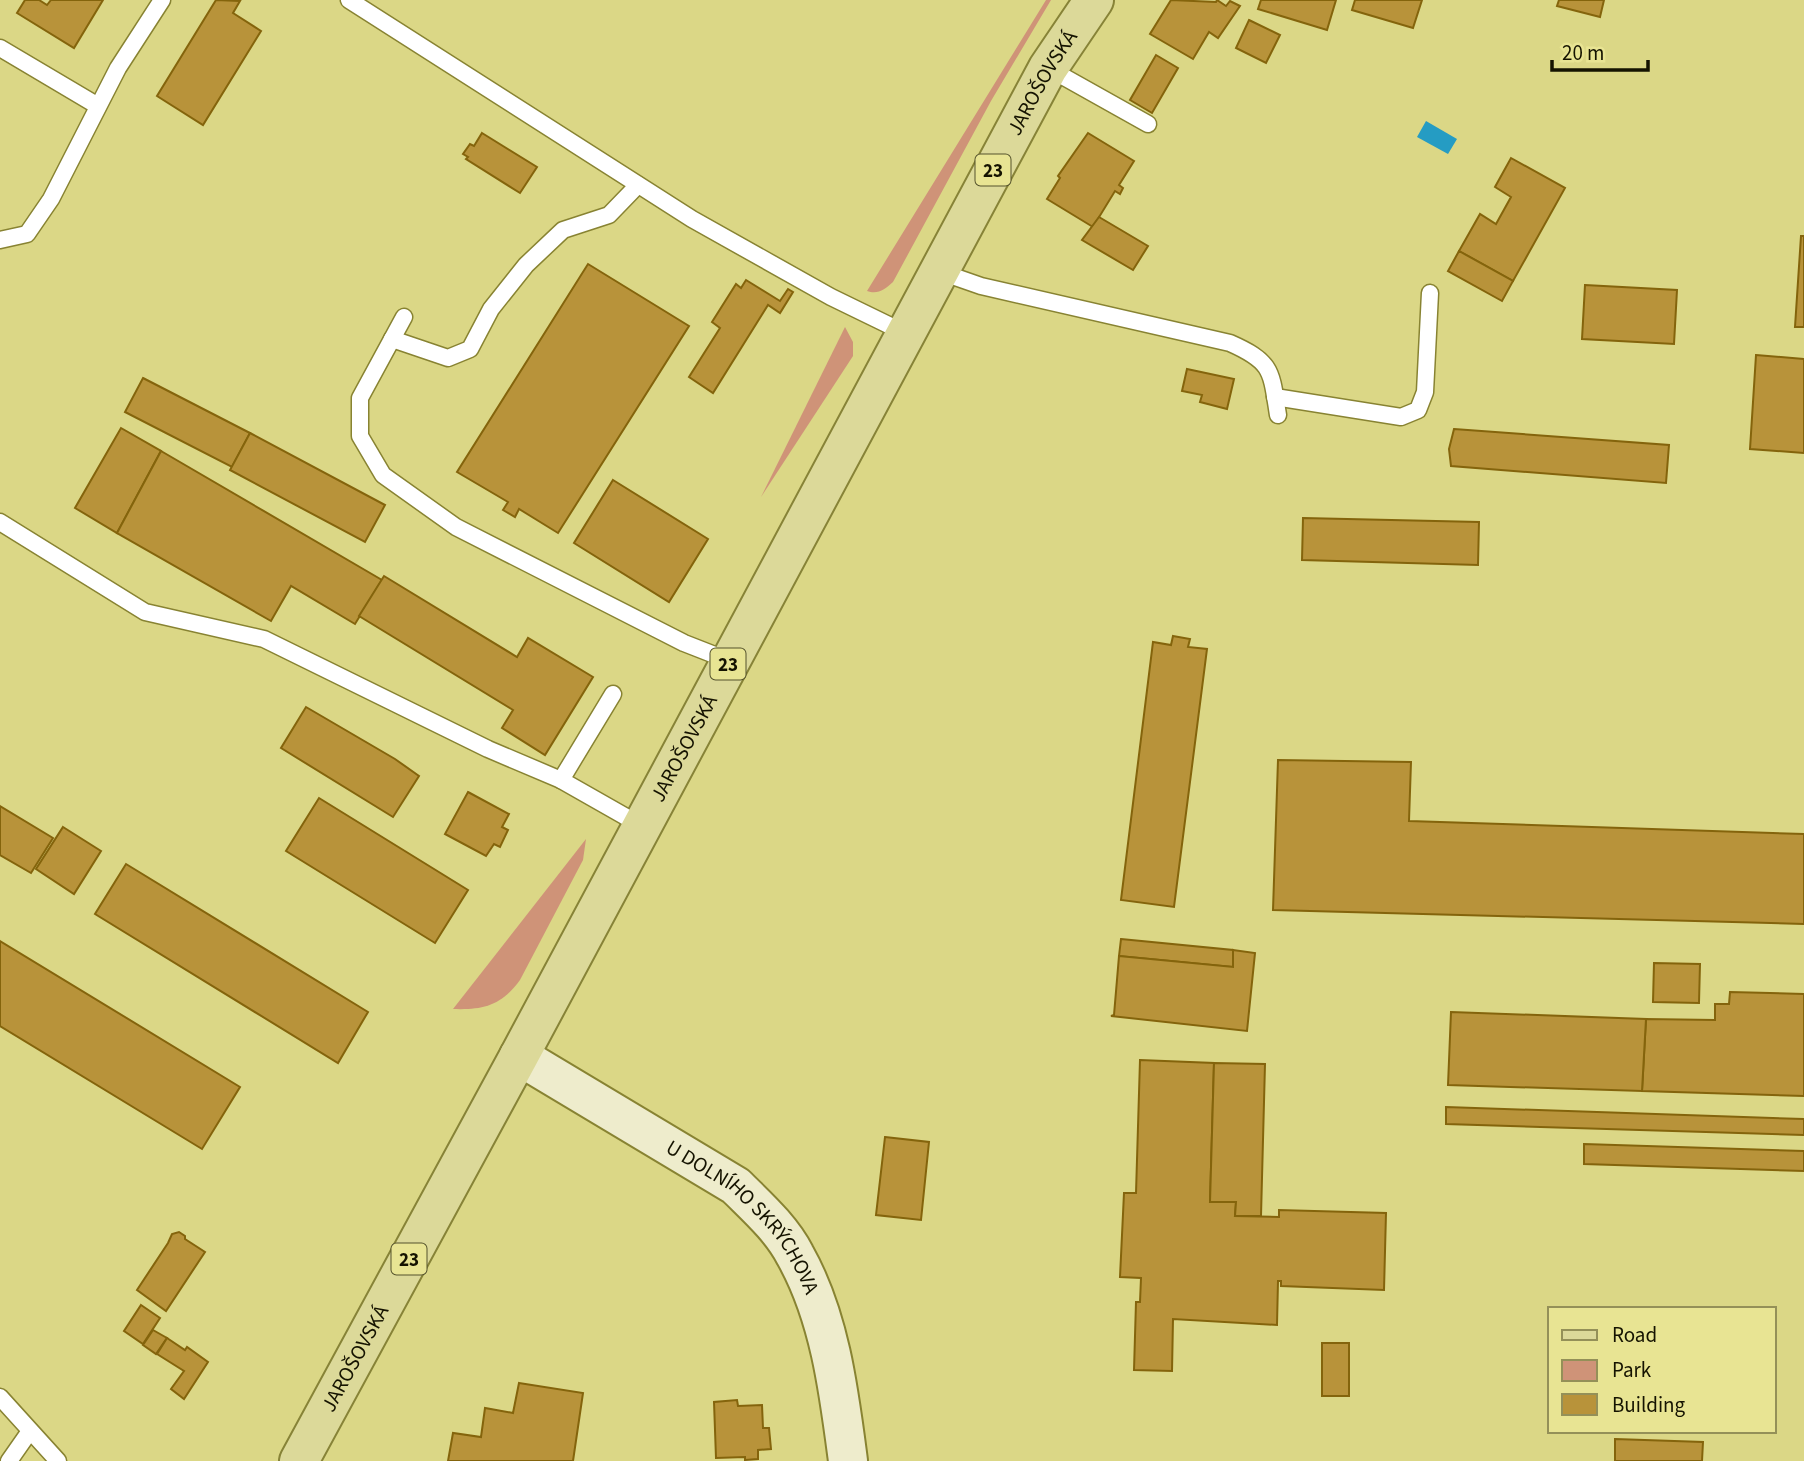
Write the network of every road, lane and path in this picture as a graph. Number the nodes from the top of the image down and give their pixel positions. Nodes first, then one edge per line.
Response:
1 (162, 0) edge
2 (349, 0) edge
3 (1076, 0) edge
4 (1094, 0) edge
5 (0, 48) edge
6 (1048, 68) junction
7 (98, 106) junction
8 (1147, 124) dead end
9 (638, 185) junction
10 (0, 240) edge
11 (938, 271) junction
12 (1430, 293) dead end
13 (404, 317) dead end
14 (905, 333) junction
15 (392, 339) junction
16 (1275, 397) junction
17 (1278, 415) dead end
18 (0, 522) edge
19 (730, 662) junction
20 (613, 694) dead end
21 (561, 780) junction
22 (642, 826) junction
23 (519, 1056) junction
24 (0, 1397) edge
25 (30, 1431) junction
26 (9, 1461) edge
27 (58, 1461) edge
28 (299, 1461) edge
29 (848, 1461) edge

1 - 7 lane
2 - 9 lane
3 - 6 main road
4 - 6 main road, JAROŠOVSKÁ / 23
5 - 7 lane
6 - 8 lane
6 - 11 main road, JAROŠOVSKÁ / 23
7 - 10 lane
9 - 14 lane
9 - 15 lane
11 - 14 main road, JAROŠOVSKÁ / 23
11 - 16 lane
12 - 16 lane
13 - 15 lane
14 - 19 main road, JAROŠOVSKÁ / 23
15 - 19 lane
16 - 17 lane
18 - 21 lane
19 - 22 main road, JAROŠOVSKÁ / 23
20 - 21 lane
21 - 22 lane
22 - 23 main road, JAROŠOVSKÁ / 23
23 - 28 main road, JAROŠOVSKÁ / 23
23 - 29 street, U DOLNÍHO SKRÝCHOVA
24 - 25 lane
25 - 26 lane
25 - 27 lane

